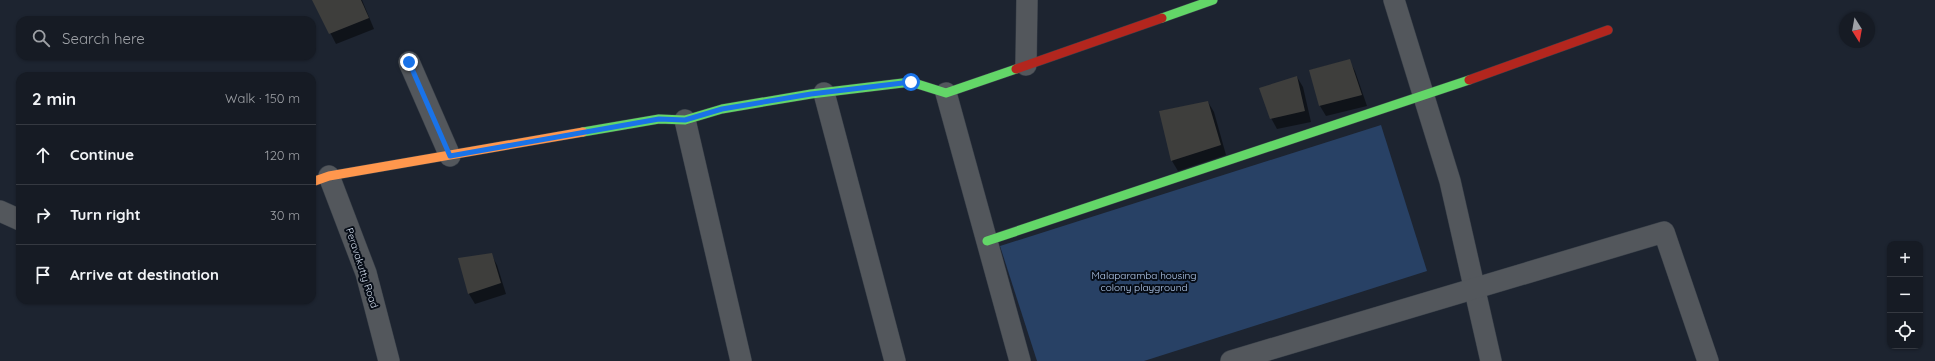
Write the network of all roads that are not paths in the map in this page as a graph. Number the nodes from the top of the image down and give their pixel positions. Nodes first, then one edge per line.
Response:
1 (1027, 0) edge
2 (1213, 0) edge
3 (1394, 0) edge
4 (1608, 30) dead end
5 (409, 62) dead end
6 (1026, 65) junction
7 (824, 93) junction
8 (946, 93) junction
9 (1424, 96) junction
10 (685, 120) junction
11 (450, 156) junction
12 (317, 180) edge
13 (0, 211) edge
14 (16, 218) edge
15 (987, 241) junction
16 (1475, 287) junction
17 (389, 361) edge
18 (741, 361) edge
19 (896, 361) edge
20 (1020, 361) edge
21 (1231, 361) edge
22 (1491, 361) edge
23 (1708, 361) edge

1 - 6 street
2 - 6 street
3 - 9 street
4 - 9 street
5 - 11 street
6 - 8 street
7 - 8 street
7 - 10 street
7 - 19 street
8 - 15 street
9 - 15 street
9 - 16 street
10 - 11 street
10 - 18 street
11 - 12 street
12 - 17 street, Peravakutty Road
13 - 14 street
15 - 20 street
16 - 21 street
16 - 22 street
16 - 23 street

